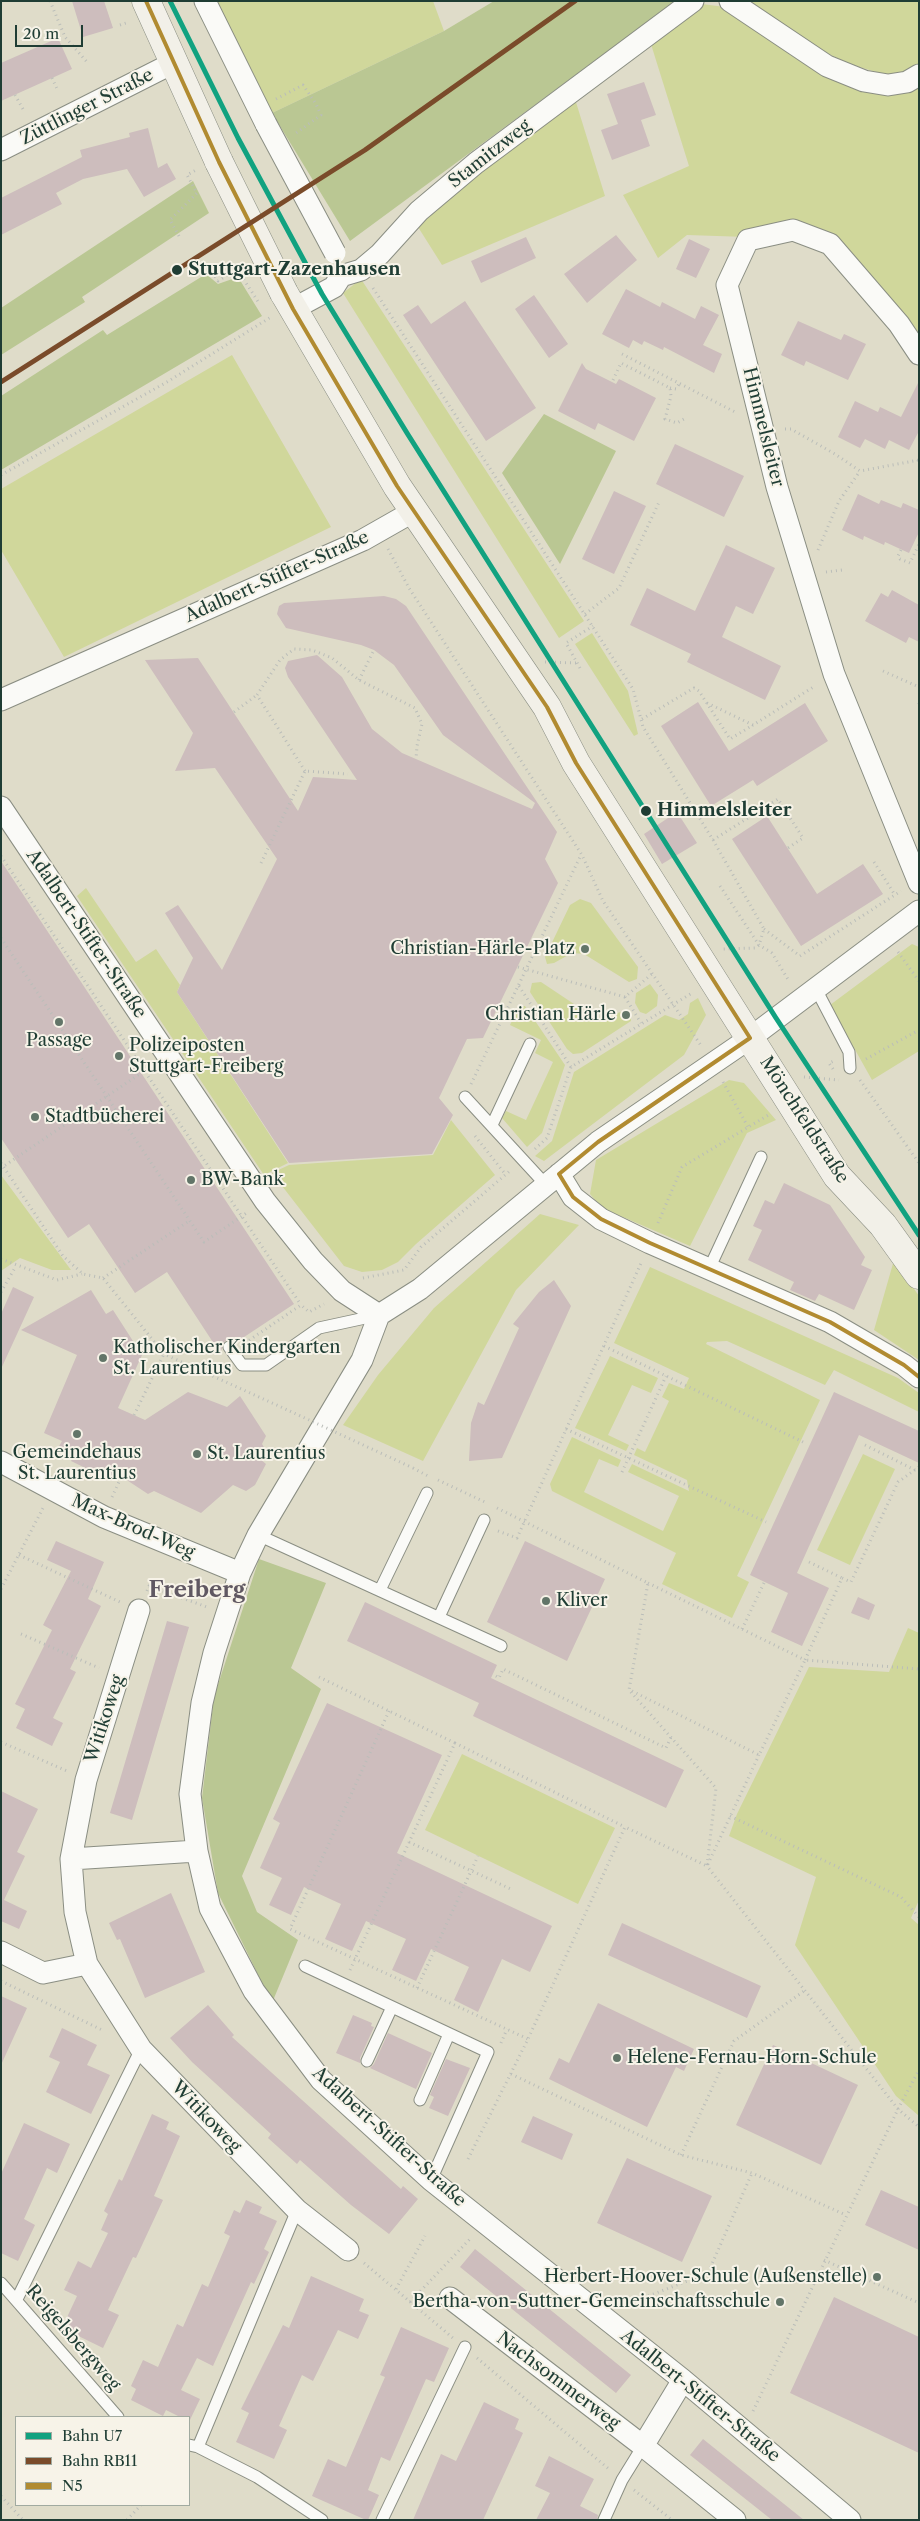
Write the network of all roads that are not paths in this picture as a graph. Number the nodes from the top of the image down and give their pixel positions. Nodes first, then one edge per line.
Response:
1 (146, 1) edge
2 (205, 1) edge
3 (693, 1) edge
4 (730, 1) edge
5 (172, 63) junction
6 (919, 75) edge
7 (1, 150) edge
8 (351, 273) junction
9 (282, 307) junction
10 (919, 354) edge
11 (414, 511) junction
12 (1, 700) edge
13 (1, 807) edge
14 (919, 883) edge
15 (919, 911) edge
16 (816, 989) junction
17 (750, 1038) junction
18 (530, 1044) dead end
19 (850, 1068) road end
20 (465, 1097) road end
21 (492, 1125) junction
22 (761, 1157) dead end
23 (552, 1179) junction
24 (708, 1269) junction
25 (919, 1275) edge
26 (379, 1315) junction
27 (231, 1349) road end
28 (919, 1377) edge
29 (1, 1462) edge
30 (427, 1493) dead end
31 (484, 1520) dead end
32 (258, 1535) junction
33 (240, 1573) junction
34 (380, 1590) junction
35 (139, 1610) road end
36 (439, 1617) junction
37 (501, 1646) dead end
38 (197, 1851) junction
39 (71, 1859) junction
40 (1, 1952) edge
41 (87, 1964) junction
42 (305, 1966) dead end
43 (392, 2007) junction
44 (449, 2034) junction
45 (141, 2049) junction
46 (367, 2061) dead end
47 (420, 2100) dead end
48 (431, 2180) junction
49 (297, 2210) junction
50 (348, 2250) road end
51 (1, 2283) edge
52 (450, 2298) dead end
53 (17, 2300) junction
54 (465, 2347) road end
55 (684, 2380) junction
56 (117, 2416) edge
57 (193, 2446) edge
58 (643, 2446) junction
59 (322, 2520) edge
60 (382, 2520) edge
61 (604, 2520) edge
62 (735, 2520) edge
63 (850, 2520) edge

1 - 5 main road, Mönchfeldstraße
2 - 8 street, bridge
3 - 8 street, Stamitzweg
4 - 6 street
5 - 7 street, Züttlinger Straße
5 - 9 main road, Mönchfeldstraße, bridge
8 - 9 street, Stamitzweg
9 - 11 main road, Mönchfeldstraße
10 - 14 street, Himmelsleiter
11 - 12 street, Adalbert-Stifter-Straße
11 - 17 main road, Mönchfeldstraße
13 - 26 street, Adalbert-Stifter-Straße
15 - 16 street
16 - 17 street
16 - 19 lane
17 - 23 street
17 - 25 main road, Mönchfeldstraße
18 - 21 lane
20 - 21 lane
21 - 23 lane
22 - 24 lane
23 - 24 street
23 - 26 street
24 - 28 street
26 - 27 lane
26 - 32 street, Adalbert-Stifter-Straße
29 - 33 street, Max-Brod-Weg
30 - 34 lane
31 - 36 lane
32 - 33 street, Adalbert-Stifter-Straße
32 - 34 lane
33 - 38 street, Adalbert-Stifter-Straße
34 - 36 lane
35 - 39 street, Witikoweg
36 - 37 lane
38 - 39 street
38 - 48 street, Adalbert-Stifter-Straße
39 - 41 street, Witikoweg
40 - 41 street
41 - 45 street, Witikoweg
42 - 43 lane
43 - 44 lane
43 - 46 lane
44 - 47 lane
44 - 48 lane
45 - 49 street, Witikoweg
45 - 53 lane
48 - 55 street, Adalbert-Stifter-Straße
49 - 50 street, Witikoweg
49 - 57 lane
51 - 53 lane, Reigelsbergweg
52 - 58 street, Nachsommerweg
53 - 56 lane, Reigelsbergweg
54 - 60 lane
55 - 58 street
55 - 63 street, Adalbert-Stifter-Straße
57 - 59 lane
58 - 61 lane
58 - 62 street, Nachsommerweg

